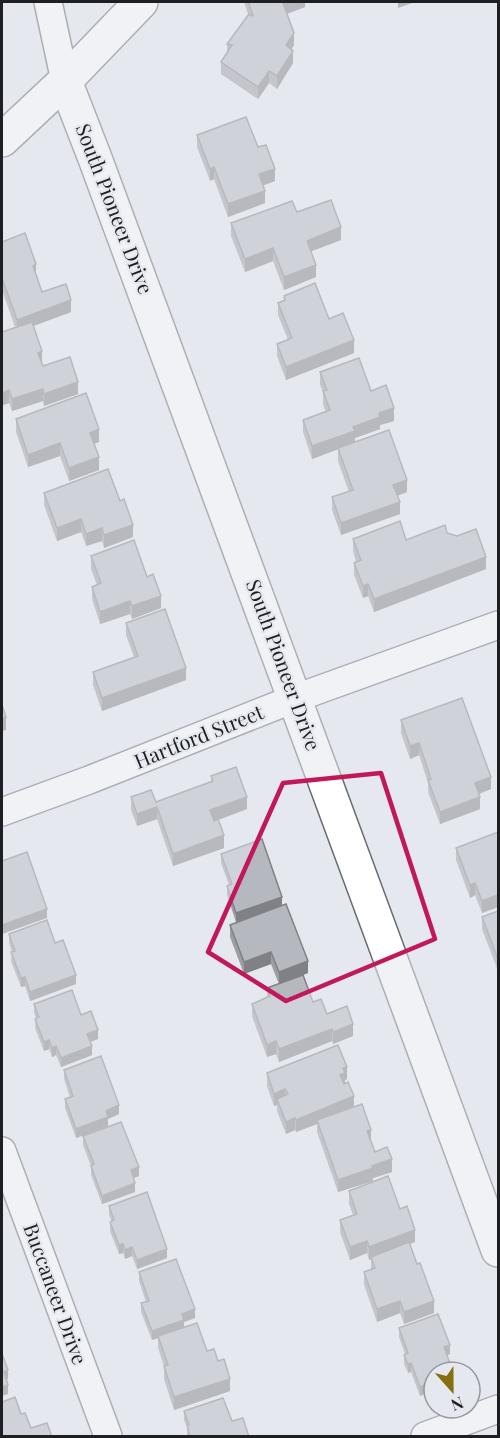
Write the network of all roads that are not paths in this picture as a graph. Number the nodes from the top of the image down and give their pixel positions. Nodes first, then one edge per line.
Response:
1 (48, 2) edge
2 (141, 2) edge
3 (65, 81) junction
4 (2, 140) edge
5 (498, 625) edge
6 (296, 698) junction
7 (2, 812) edge
8 (2, 1151) edge
9 (498, 1250) edge
10 (498, 1409) edge
11 (108, 1437) edge
12 (425, 1437) edge

1 - 3 street
2 - 3 street
3 - 4 street
3 - 6 street, South Pioneer Drive
5 - 6 street, Hartford Street
6 - 7 street, Hartford Street
6 - 9 street, South Pioneer Drive
8 - 11 street, Buccaneer Drive
10 - 12 street

